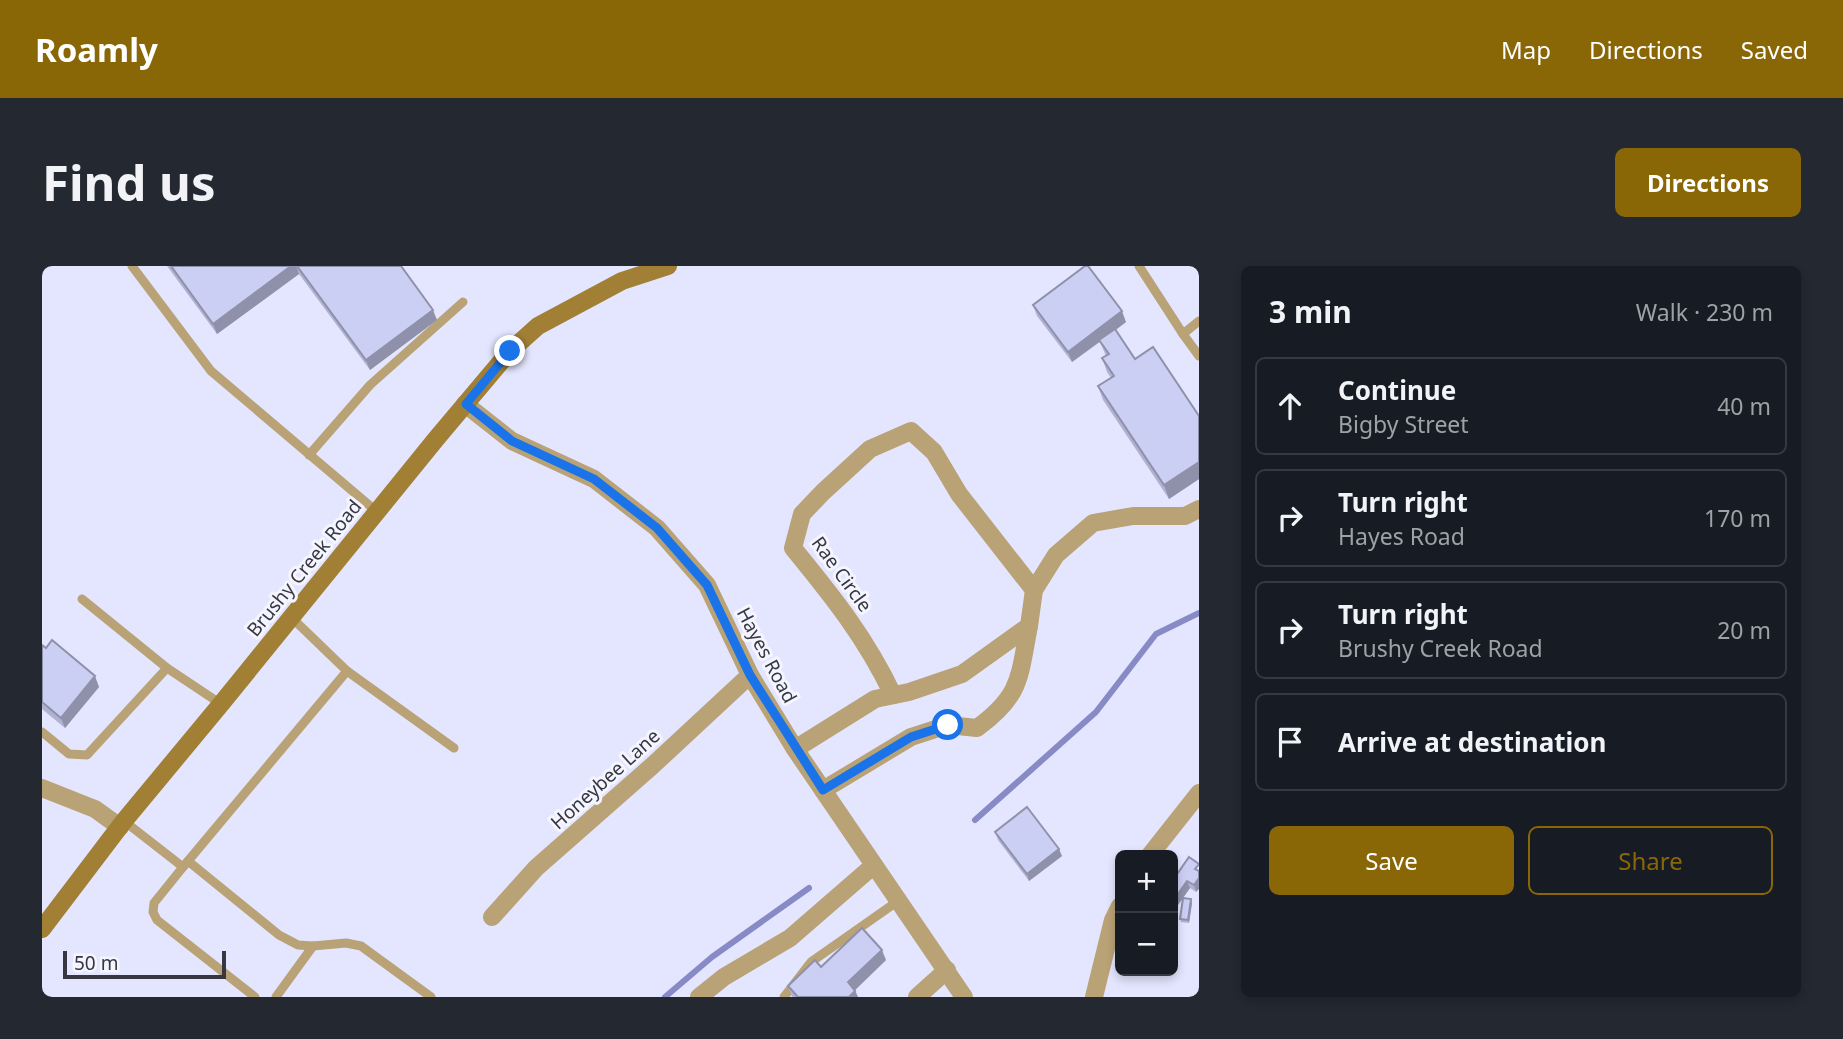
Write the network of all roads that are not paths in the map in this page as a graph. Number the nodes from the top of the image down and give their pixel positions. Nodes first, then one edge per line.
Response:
1 (132, 266) edge
2 (668, 266) edge
3 (1139, 266) edge
4 (621, 274) edge
5 (463, 302) dead end
6 (1199, 321) edge
7 (1183, 334) junction
8 (1199, 356) edge
9 (466, 404) junction
10 (309, 455) junction
11 (1199, 509) edge
12 (376, 511) junction
13 (1034, 590) junction
14 (82, 599) dead end
15 (291, 617) junction
16 (1029, 626) junction
17 (167, 668) junction
18 (347, 671) junction
19 (750, 675) junction
20 (893, 695) junction
21 (221, 704) junction
22 (42, 732) edge
23 (454, 748) dead end
24 (795, 749) junction
25 (42, 788) edge
26 (823, 790) junction
27 (1199, 793) edge
28 (122, 824) junction
29 (1154, 850) edge
30 (186, 864) junction
31 (873, 866) junction
32 (898, 901) junction
33 (1116, 913) edge
34 (492, 917) dead end
35 (42, 929) edge
36 (313, 946) junction
37 (947, 970) junction
38 (256, 997) edge
39 (276, 997) edge
40 (431, 997) edge
41 (699, 997) edge
42 (784, 997) edge
43 (917, 997) edge
44 (964, 997) edge
45 (1094, 997) edge

1 - 10 lane
2 - 4 street, Brushy Creek Road
3 - 7 lane
4 - 9 street, Brushy Creek Road
5 - 10 lane
6 - 7 lane
7 - 8 lane
9 - 12 street, Brushy Creek Road
9 - 19 street, Hayes Road
10 - 12 lane
11 - 13 street
12 - 15 street, Brushy Creek Road
13 - 16 street
13 - 20 street, Rae Circle
14 - 17 lane
15 - 18 lane
15 - 21 street, Brushy Creek Road
16 - 20 street
16 - 26 street
17 - 21 lane
17 - 22 lane
18 - 23 lane
18 - 30 lane
19 - 24 street, Hayes Road
19 - 34 street, Honeybee Lane
20 - 24 street
21 - 28 street, Brushy Creek Road
24 - 26 street, Hayes Road
25 - 28 street
26 - 31 street, Hayes Road
27 - 29 street
28 - 30 lane
28 - 35 street, Brushy Creek Road
30 - 36 lane
30 - 38 lane
31 - 32 street, Hayes Road
31 - 41 street
32 - 37 street, Hayes Road
32 - 42 lane
33 - 45 street
36 - 39 lane
36 - 40 lane
37 - 43 street
37 - 44 street, Hayes Road

